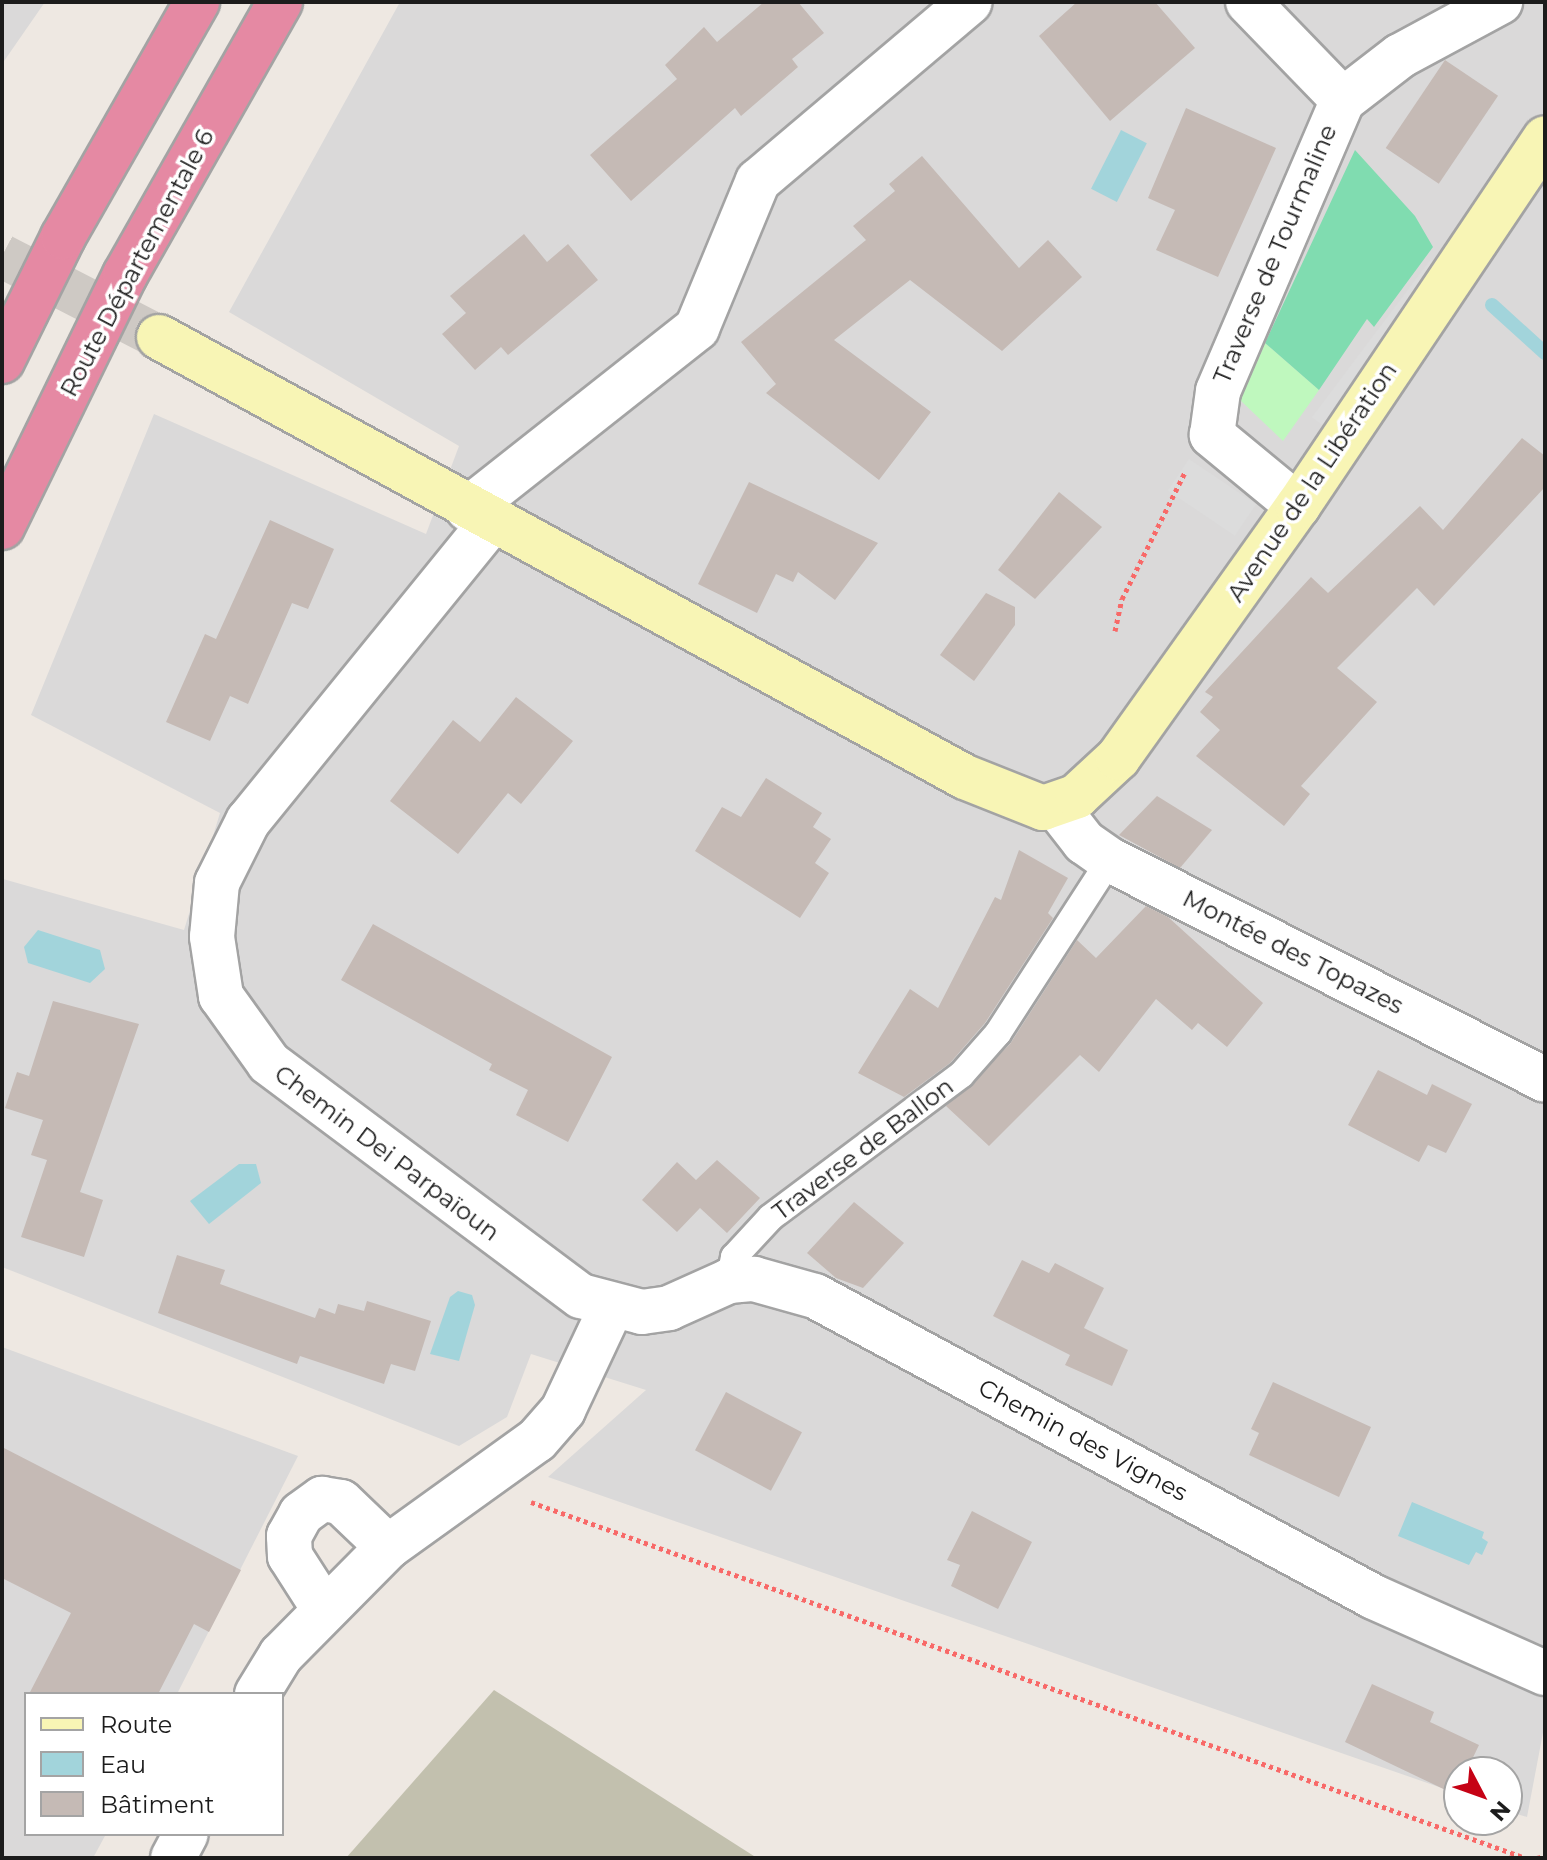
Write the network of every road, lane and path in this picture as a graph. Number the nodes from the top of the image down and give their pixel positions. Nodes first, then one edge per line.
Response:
1 (197, 2) edge
2 (280, 2) edge
3 (970, 2) edge
4 (1248, 2) edge
5 (1500, 2) edge
6 (1343, 100) junction
7 (1545, 138) edge
8 (159, 337) tunnel mouth
9 (2, 361) edge
10 (1209, 424) junction
11 (1298, 506) junction
12 (480, 515) junction
13 (2, 527) edge
14 (1115, 631) dead end
15 (1056, 806) junction
16 (1110, 860) junction
17 (1545, 1080) edge
18 (729, 1281) junction
19 (611, 1308) junction
20 (477, 1483) junction
21 (388, 1547) junction
22 (324, 1609) junction
23 (1545, 1673) edge
24 (259, 1692) edge
25 (185, 1836) edge
26 (1545, 1856) edge
27 (173, 1858) edge
28 (1526, 1858) edge
29 (1537, 1858) edge

1 - 9 highway
2 - 13 highway, Route Départementale 6
3 - 12 street, Chemin Dei Parpaïoun
4 - 6 street
5 - 6 street, Traverse de Tourmaline
6 - 10 street, Traverse de Tourmaline
7 - 11 street, Avenue de la Libération
8 - 12 street
10 - 11 street
10 - 14 path
11 - 15 street, Avenue de la Libération
12 - 15 street
12 - 19 street, Chemin Dei Parpaïoun
15 - 16 street, Montée des Topazes
16 - 17 street, Montée des Topazes
16 - 18 lane, Traverse de Ballon
18 - 19 street, Chemin des Vignes
18 - 23 street, Chemin des Vignes
19 - 20 street
20 - 21 street
20 - 28 path
21 - 22 street
21 - 22 street
22 - 24 street
25 - 27 street
26 - 29 path

